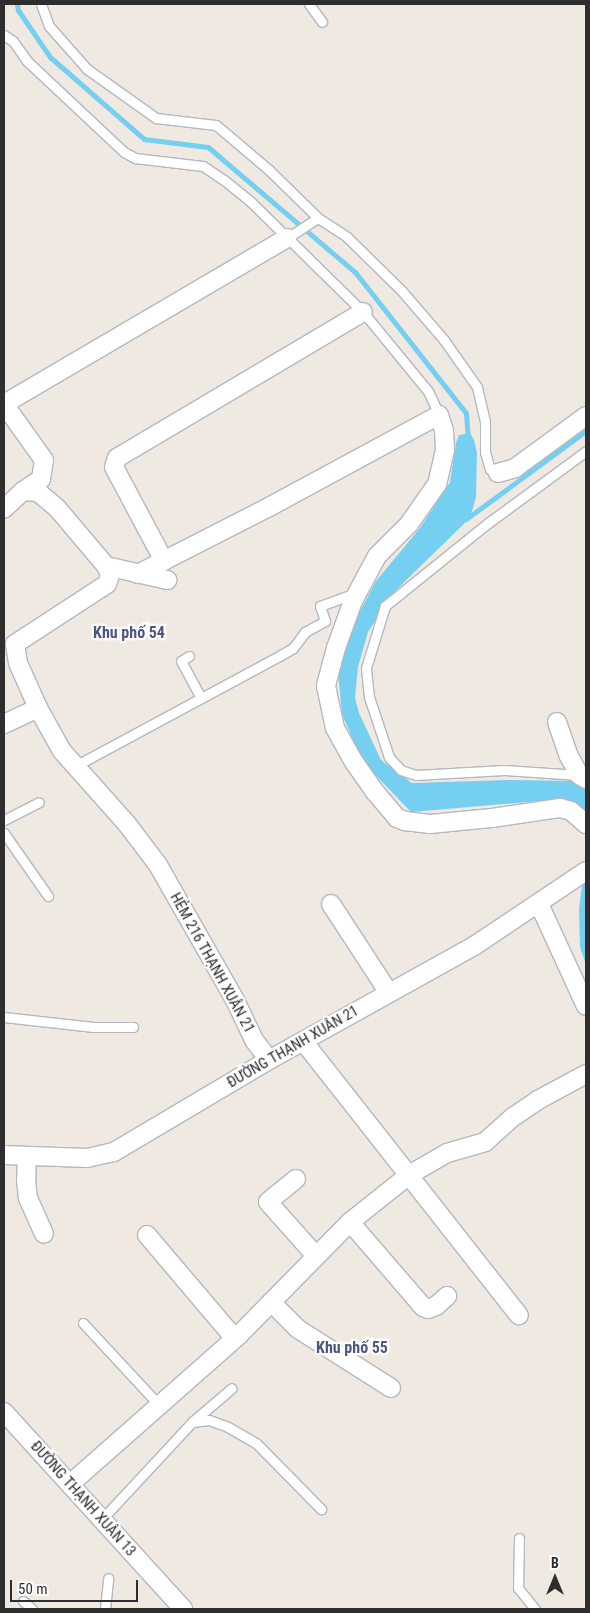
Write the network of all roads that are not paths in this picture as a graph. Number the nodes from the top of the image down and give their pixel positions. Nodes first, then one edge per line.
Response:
1 (41, 4) edge
2 (310, 4) edge
3 (322, 22) dead end
4 (4, 35) edge
5 (318, 218) junction
6 (287, 238) junction
7 (363, 312) junction
8 (4, 404) edge
9 (439, 414) junction
10 (586, 416) edge
11 (586, 451) edge
12 (498, 473) joint
13 (24, 491) junction
14 (4, 508) edge
15 (164, 561) junction
16 (106, 566) junction
17 (138, 574) junction
18 (166, 580) dead end
19 (358, 592) junction
20 (189, 656) dead end
21 (201, 698) junction
22 (38, 708) junction
23 (557, 722) dead end
24 (4, 724) edge
25 (75, 766) junction
26 (583, 777) edge
27 (39, 802) dead end
28 (4, 820) edge
29 (586, 824) edge
30 (4, 833) edge
31 (586, 856) edge
32 (586, 871) edge
33 (563, 888) junction
34 (48, 896) dead end
35 (331, 904) dead end
36 (539, 904) junction
37 (389, 993) junction
38 (586, 1006) edge
39 (4, 1017) edge
40 (133, 1028) dead end
41 (303, 1041) junction
42 (268, 1060) junction
43 (586, 1074) edge
44 (4, 1155) edge
45 (27, 1156) junction
46 (409, 1175) junction
47 (296, 1179) dead end
48 (350, 1222) junction
49 (44, 1234) dead end
50 (147, 1235) dead end
51 (316, 1256) junction
52 (446, 1296) dead end
53 (271, 1302) junction
54 (520, 1315) dead end
55 (83, 1323) dead end
56 (238, 1336) junction
57 (232, 1388) dead end
58 (391, 1388) dead end
59 (159, 1405) junction
60 (4, 1412) edge
61 (192, 1422) junction
62 (70, 1484) junction
63 (321, 1509) dead end
64 (102, 1519) junction
65 (519, 1538) dead end
66 (108, 1578) dead end
67 (23, 1601) dead end
68 (32, 1609) edge
69 (105, 1609) edge
70 (182, 1609) edge
71 (535, 1609) edge

1 - 5 lane
2 - 3 lane
4 - 6 lane
5 - 6 lane
5 - 12 lane
6 - 7 lane
6 - 8 street
7 - 9 lane
7 - 15 street
8 - 13 street
9 - 15 street
9 - 19 street
10 - 12 street
11 - 26 lane
13 - 14 street
13 - 16 street
15 - 17 street
16 - 17 street
16 - 22 street, HẺM 216 THẠNH XUÂN 21
17 - 18 street
19 - 21 lane
19 - 29 street
20 - 21 lane
21 - 25 lane
22 - 24 street
22 - 25 street, HẺM 216 THẠNH XUÂN 21
23 - 26 street
25 - 42 street, HẺM 216 THẠNH XUÂN 21
27 - 28 lane
30 - 34 lane
31 - 33 street
32 - 33 street, ĐƯỜNG THẠNH XUÂN 21
33 - 36 street, ĐƯỜNG THẠNH XUÂN 21
35 - 37 street
36 - 37 street, ĐƯỜNG THẠNH XUÂN 21
36 - 38 street
37 - 41 street, ĐƯỜNG THẠNH XUÂN 21
39 - 40 lane
41 - 42 street, ĐƯỜNG THẠNH XUÂN 21
41 - 46 street
42 - 45 street, ĐƯỜNG THẠNH XUÂN 21
43 - 46 street
44 - 45 street, ĐƯỜNG THẠNH XUÂN 21
45 - 49 street
46 - 48 street
46 - 54 street
47 - 51 street
48 - 51 street
48 - 52 street
50 - 56 street
51 - 53 street
53 - 56 street
53 - 58 street
55 - 59 lane
56 - 59 street
57 - 61 lane
59 - 62 street
60 - 62 street, ĐƯỜNG THẠNH XUÂN 13
61 - 63 lane
61 - 64 lane
62 - 64 street, ĐƯỜNG THẠNH XUÂN 13
64 - 70 street, ĐƯỜNG THẠNH XUÂN 13
65 - 71 lane
66 - 69 lane
67 - 68 lane

